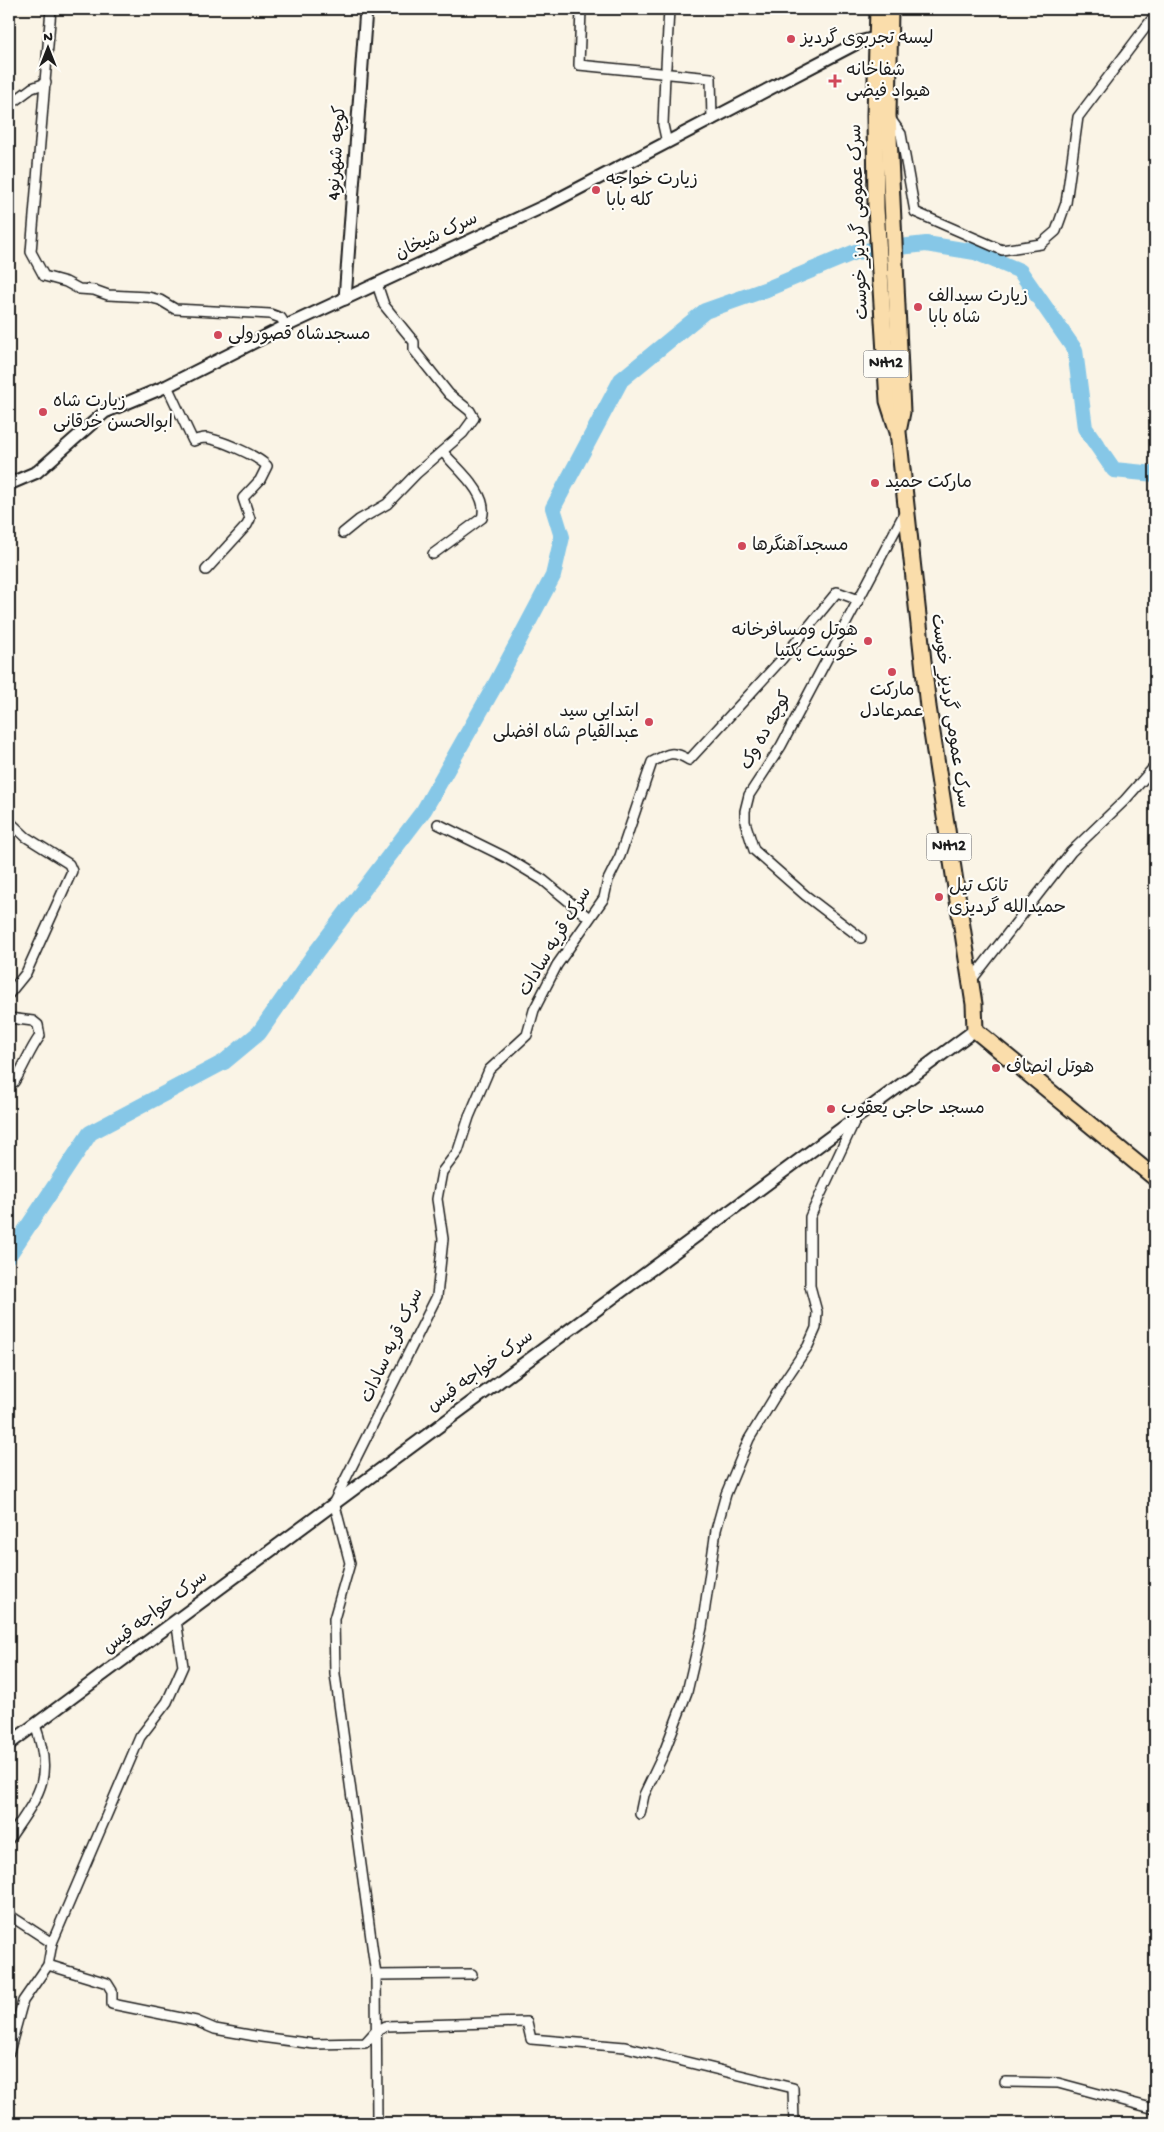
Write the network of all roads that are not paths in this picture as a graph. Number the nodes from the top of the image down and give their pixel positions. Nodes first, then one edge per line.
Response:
1 (51, 9) edge
2 (366, 9) edge
3 (581, 9) edge
4 (669, 9) edge
5 (878, 9) edge
6 (890, 9) edge
7 (1155, 15) edge
8 (884, 36) junction
9 (665, 70) junction
10 (46, 83) junction
11 (9, 105) edge
12 (888, 115) junction
13 (712, 120) junction
14 (667, 143) junction
15 (883, 207) junction
16 (378, 284) junction
17 (345, 299) junction
18 (286, 326) junction
19 (167, 386) junction
20 (443, 452) junction
21 (9, 484) edge
22 (906, 510) junction
23 (343, 534) dead end
24 (433, 554) dead end
25 (206, 570) dead end
26 (859, 600) junction
27 (1155, 766) edge
28 (9, 821) edge
29 (438, 824) dead end
30 (589, 918) junction
31 (861, 938) dead end
32 (970, 982) junction
33 (9, 994) edge
34 (9, 1018) edge
35 (975, 1030) junction
36 (9, 1083) edge
37 (855, 1118) junction
38 (1155, 1178) edge
39 (334, 1502) junction
40 (176, 1620) junction
41 (35, 1725) junction
42 (9, 1744) edge
43 (640, 1814) dead end
44 (9, 1839) edge
45 (9, 1915) edge
46 (52, 1943) junction
47 (48, 1964) junction
48 (472, 1974) dead end
49 (376, 1975) junction
50 (376, 2032) junction
51 (9, 2052) edge
52 (1005, 2082) dead end
53 (1155, 2109) edge
54 (377, 2123) edge
55 (794, 2123) edge

1 - 10 street
2 - 17 street, کوچه شهرنو4
3 - 9 street
4 - 9 street
5 - 8 highway, سرک عمومی گردیز_خوست / NH12
6 - 8 highway, سرک عمومی گردیز_خوست / NH12
7 - 12 street
8 - 12 highway, سرک عمومی گردیز_خوست / NH12
8 - 13 street, سرک شیخان
8 - 15 highway, سرک عمومی گردیز_خوست / NH12
9 - 13 street
9 - 14 street
10 - 11 street
10 - 18 street
12 - 15 highway, سرک عمومی گردیز_خوست / NH12
13 - 14 street, سرک شیخان
14 - 16 street, سرک شیخان
15 - 22 highway, سرک عمومی گردیز_خوست / NH12
16 - 17 street, سرک شیخان
16 - 20 street
17 - 18 street, سرک شیخان
18 - 19 street, سرک شیخان
19 - 21 street, سرک شیخان
19 - 25 street
20 - 23 street
20 - 24 street
22 - 26 street, کوچه ده وک
22 - 32 highway, سرک عمومی گردیز_خوست / NH12
26 - 30 street, سرک قریه سادات
26 - 31 street, کوچه ده وک
27 - 32 street
28 - 33 street
29 - 30 street
30 - 39 street, سرک قریه سادات
32 - 35 highway, سرک عمومی گردیز_خوست / NH12
34 - 36 street
35 - 37 street, سرک خواجه قیس
35 - 38 highway
37 - 39 street, سرک خواجه قیس
37 - 43 street
39 - 40 street, سرک خواجه قیس
39 - 49 street
40 - 41 street, سرک خواجه قیس
40 - 46 street
41 - 42 street, سرک خواجه قیس
41 - 44 street
45 - 46 street
46 - 47 street
47 - 50 street
47 - 51 street
48 - 49 street
49 - 50 street
50 - 54 street
50 - 55 street
52 - 53 street

